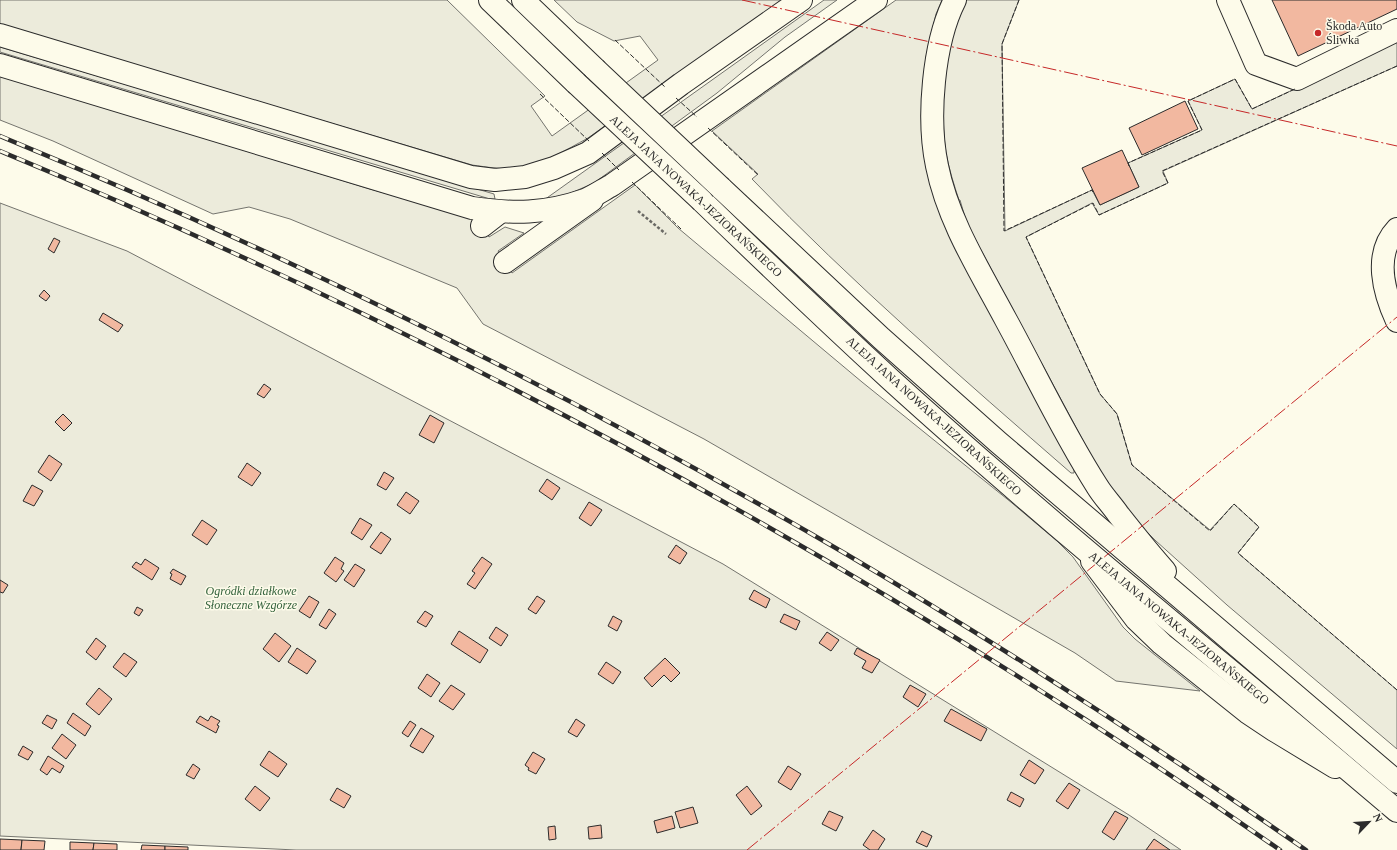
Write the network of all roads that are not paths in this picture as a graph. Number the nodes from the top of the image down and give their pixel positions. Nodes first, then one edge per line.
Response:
1 (490, 0) edge
2 (523, 0) edge
3 (801, 0) edge
4 (876, 0) edge
5 (955, 0) edge
6 (1228, 0) edge
7 (1397, 30) edge
8 (0, 35) edge
9 (0, 65) edge
10 (612, 185) junction
11 (500, 212) junction
12 (482, 226) dead end
13 (1397, 229) edge
14 (505, 262) dead end
15 (1397, 321) edge
16 (1220, 633) junction
17 (1397, 782) edge
18 (1397, 811) edge

1 - 18 main road, ALEJA JANA NOWAKA-JEZIORAŃSKIEGO, bridge
2 - 16 main road, ALEJA JANA NOWAKA-JEZIORAŃSKIEGO, bridge
3 - 8 main road
4 - 10 main road
5 - 16 main road
6 - 7 main road
9 - 11 main road
10 - 11 main road
10 - 14 main road
11 - 12 main road
13 - 15 main road
16 - 17 main road, ALEJA JANA NOWAKA-JEZIORAŃSKIEGO

